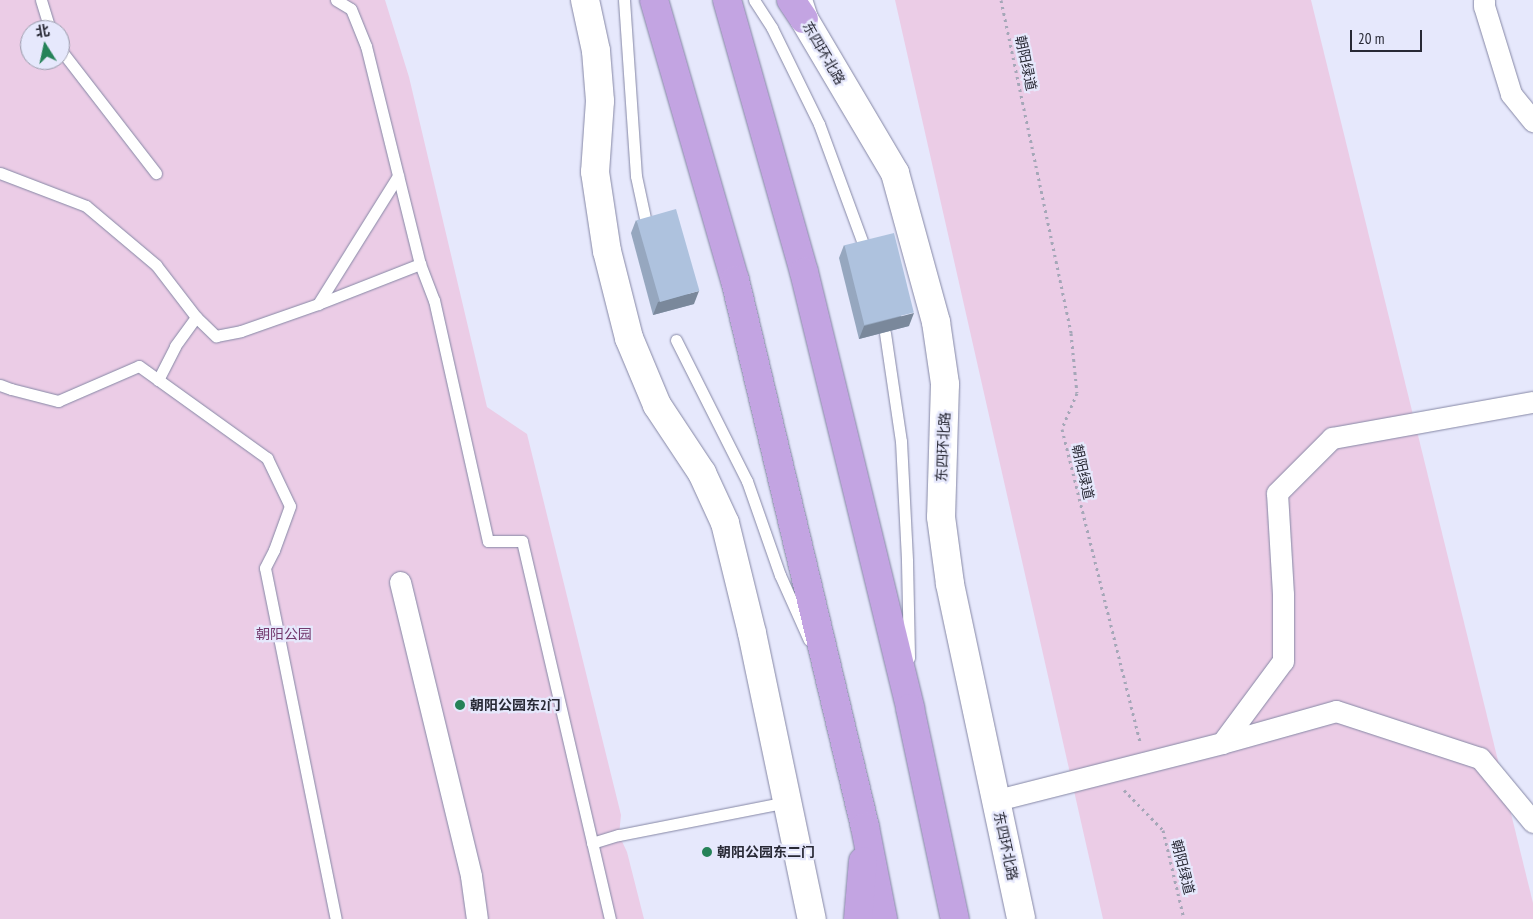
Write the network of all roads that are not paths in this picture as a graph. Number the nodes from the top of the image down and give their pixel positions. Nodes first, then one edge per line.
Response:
1 (41, 0) edge
2 (336, 0) edge
3 (585, 0) edge
4 (624, 0) edge
5 (654, 0) edge
6 (727, 0) edge
7 (754, 0) edge
8 (1484, 0) edge
9 (797, 6) edge
10 (47, 20) edge
11 (70, 62) edge
12 (1533, 121) edge
13 (0, 173) edge
14 (156, 173) dead end
15 (398, 176) junction
16 (649, 237) edge
17 (866, 252) edge
18 (420, 264) junction
19 (318, 304) junction
20 (196, 317) junction
21 (885, 333) edge
22 (676, 340) dead end
23 (158, 380) junction
24 (0, 385) edge
25 (1533, 402) edge
26 (400, 582) dead end
27 (834, 696) junction
28 (910, 708) junction
29 (1222, 743) junction
30 (997, 800) junction
31 (787, 802) junction
32 (1533, 822) edge
33 (865, 827) junction
34 (592, 843) junction
35 (336, 919) edge
36 (477, 919) edge
37 (610, 919) edge
38 (812, 919) edge
39 (858, 919) edge
40 (883, 919) edge
41 (955, 919) edge
42 (1021, 919) edge

1 - 10 lane
2 - 15 lane
3 - 31 street
4 - 16 lane
5 - 27 highway
6 - 28 highway
7 - 17 lane
8 - 12 street
9 - 30 street, 东四环北路
11 - 14 lane
13 - 20 lane
15 - 18 lane
15 - 19 lane
18 - 19 lane
18 - 34 lane
19 - 20 lane
20 - 23 lane
21 - 28 lane
22 - 27 lane
23 - 24 lane
23 - 35 lane
25 - 29 street
26 - 36 street
27 - 33 highway
28 - 41 highway
29 - 30 street
29 - 32 street
30 - 42 street, 东四环北路
31 - 34 lane
31 - 38 street
33 - 39 highway
33 - 40 highway
34 - 37 lane

